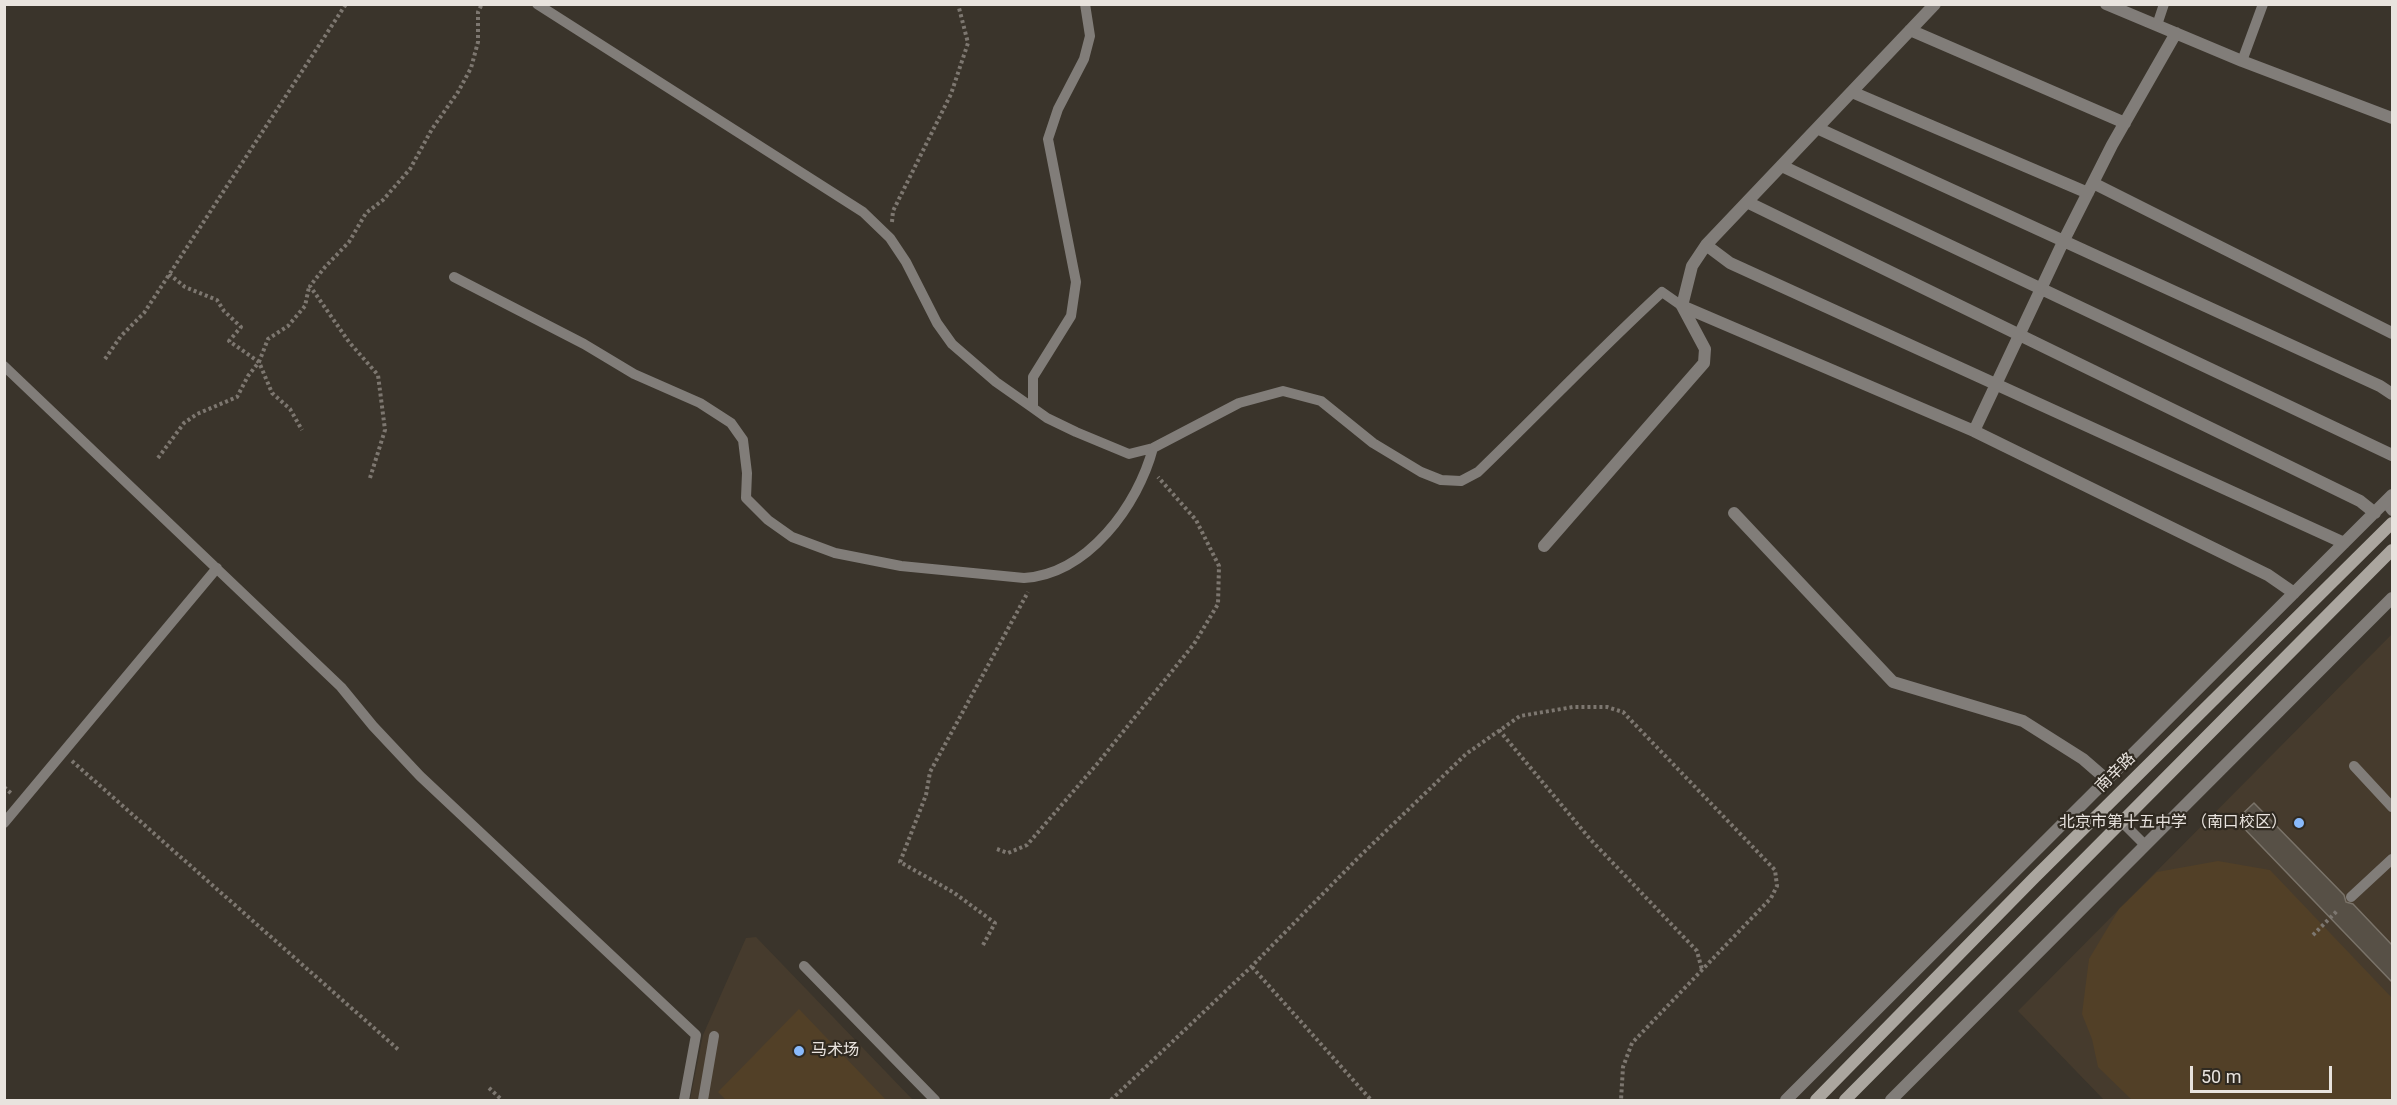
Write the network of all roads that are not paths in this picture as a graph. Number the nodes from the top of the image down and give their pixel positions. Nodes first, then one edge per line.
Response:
1 (537, 4) edge
2 (1085, 4) edge
3 (1935, 4) edge
4 (2106, 4) edge
5 (2164, 4) edge
6 (2263, 4) edge
7 (2157, 26) junction
8 (1910, 30) junction
9 (2176, 33) junction
10 (2242, 61) junction
11 (1852, 92) junction
12 (2392, 118) edge
13 (2125, 123) junction
14 (1817, 128) junction
15 (1782, 165) junction
16 (2091, 188) junction
17 (1747, 202) junction
18 (2063, 242) junction
19 (1706, 245) junction
20 (454, 277) dead end
21 (2042, 288) junction
22 (1682, 306) junction
23 (2392, 333) edge
24 (2019, 335) junction
25 (4, 366) edge
26 (1996, 384) junction
27 (2392, 394) edge
28 (1033, 408) junction
29 (1974, 431) junction
30 (1153, 448) junction
31 (2392, 455) edge
32 (2390, 503) edge
33 (1734, 513) dead end
34 (2374, 513) junction
35 (2392, 523) edge
36 (2344, 543) junction
37 (1544, 546) dead end
38 (2392, 550) edge
39 (217, 568) junction
40 (2294, 593) junction
41 (2392, 598) edge
42 (2145, 740) junction
43 (2158, 755) junction
44 (2354, 766) dead end
45 (2106, 780) junction
46 (2392, 807) edge
47 (2121, 821) junction
48 (4, 823) edge
49 (2145, 845) junction
50 (2392, 859) edge
51 (2351, 897) dead end
52 (804, 966) dead end
53 (714, 1036) dead end
54 (684, 1101) edge
55 (703, 1101) edge
56 (935, 1101) edge
57 (1786, 1101) edge
58 (1816, 1101) edge
59 (1845, 1101) edge
60 (1891, 1101) edge

1 - 28 lane
2 - 28 lane
3 - 8 street
4 - 7 street
5 - 7 lane
6 - 10 lane
7 - 9 street
8 - 11 street
8 - 13 street
9 - 10 street
9 - 13 street
10 - 12 street
11 - 14 street
11 - 16 street
13 - 16 street
14 - 15 street
14 - 18 street
15 - 17 street
15 - 21 street
16 - 18 street
16 - 23 street
17 - 19 street
17 - 24 street
18 - 21 street
18 - 27 street
19 - 22 street
19 - 26 street
20 - 30 lane
21 - 24 street
21 - 31 street
22 - 29 street
22 - 30 lane
22 - 37 street
24 - 26 street
24 - 34 street
25 - 39 lane
26 - 29 street
26 - 36 street
28 - 30 lane
29 - 40 street
32 - 34 street
33 - 45 street
34 - 36 street
35 - 43 main road, 南辛路
36 - 40 street
38 - 47 main road
39 - 48 lane
39 - 54 lane
40 - 42 street
41 - 49 street
42 - 43 lane
42 - 45 street
43 - 58 main road, 南辛路
44 - 46 lane
45 - 57 street
47 - 49 lane
47 - 59 main road
49 - 60 street
50 - 51 lane
52 - 56 lane
53 - 55 lane

